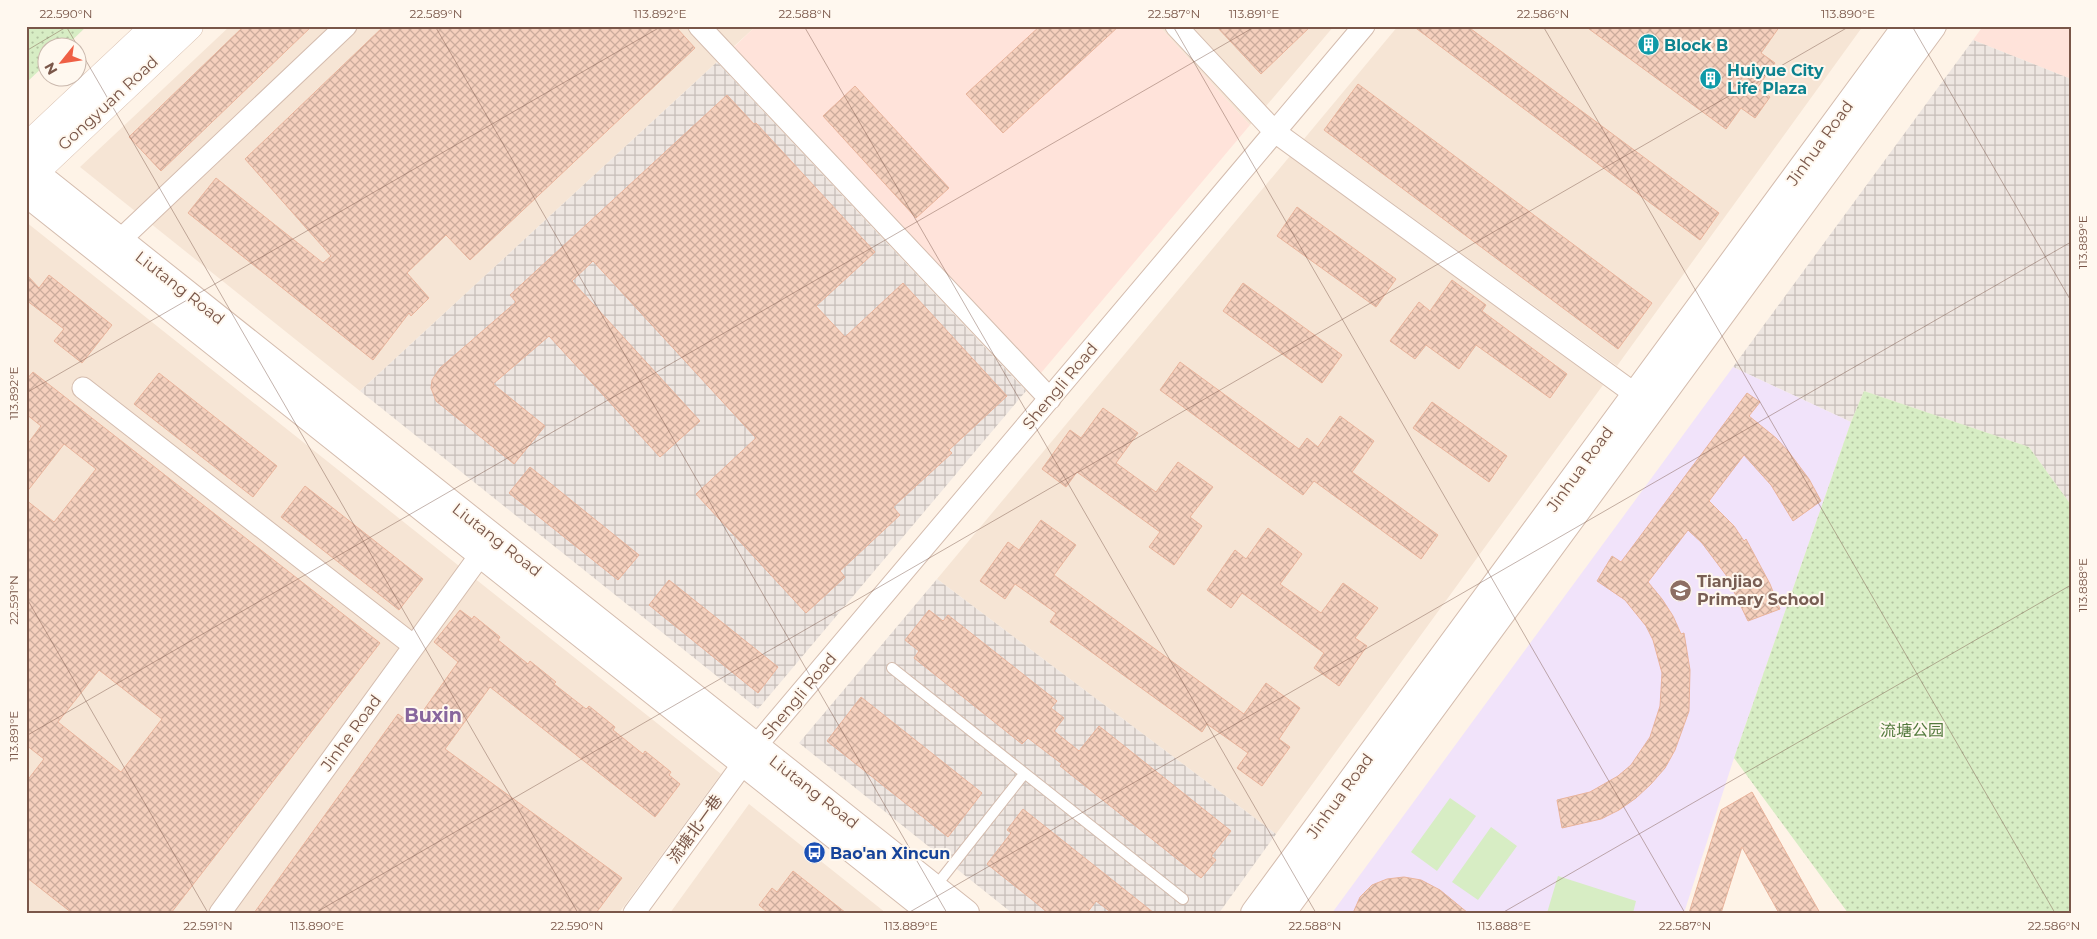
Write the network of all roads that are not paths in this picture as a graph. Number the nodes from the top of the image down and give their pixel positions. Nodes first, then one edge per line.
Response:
1 (156, 26) edge
2 (189, 26) edge
3 (346, 26) edge
4 (699, 26) edge
5 (1176, 26) edge
6 (1364, 26) edge
7 (1906, 26) edge
8 (1933, 26) edge
9 (1275, 132) junction
10 (28, 172) edge
11 (120, 240) junction
12 (83, 388) dead end
13 (1635, 394) junction
14 (1050, 399) junction
15 (481, 554) junction
16 (414, 646) junction
17 (892, 668) dead end
18 (750, 755) junction
19 (1024, 774) junction
20 (1183, 899) dead end
21 (933, 900) edge
22 (220, 913) edge
23 (634, 913) edge
24 (966, 913) edge
25 (1254, 913) edge
26 (1282, 913) edge

1 - 10 main road, Gongyuan Road
2 - 10 main road, Gongyuan Road
3 - 11 street
4 - 14 street
5 - 9 street
6 - 9 street, Shengli Road
7 - 13 street, Jinhua Road
8 - 26 street, Jinhua Road
9 - 13 street
9 - 14 street, Shengli Road
10 - 11 street, Liutang Road
10 - 15 street, Liutang Road
11 - 18 street, Liutang Road
12 - 16 street
13 - 25 street, Jinhua Road
14 - 18 street, Shengli Road
15 - 16 street, Jinhe Road
15 - 18 street, Liutang Road
16 - 22 street, Jinhe Road
17 - 19 lane
18 - 21 street, Liutang Road
18 - 23 street, 流塘北一巷
19 - 20 lane
19 - 21 lane
21 - 24 street, Liutang Road

